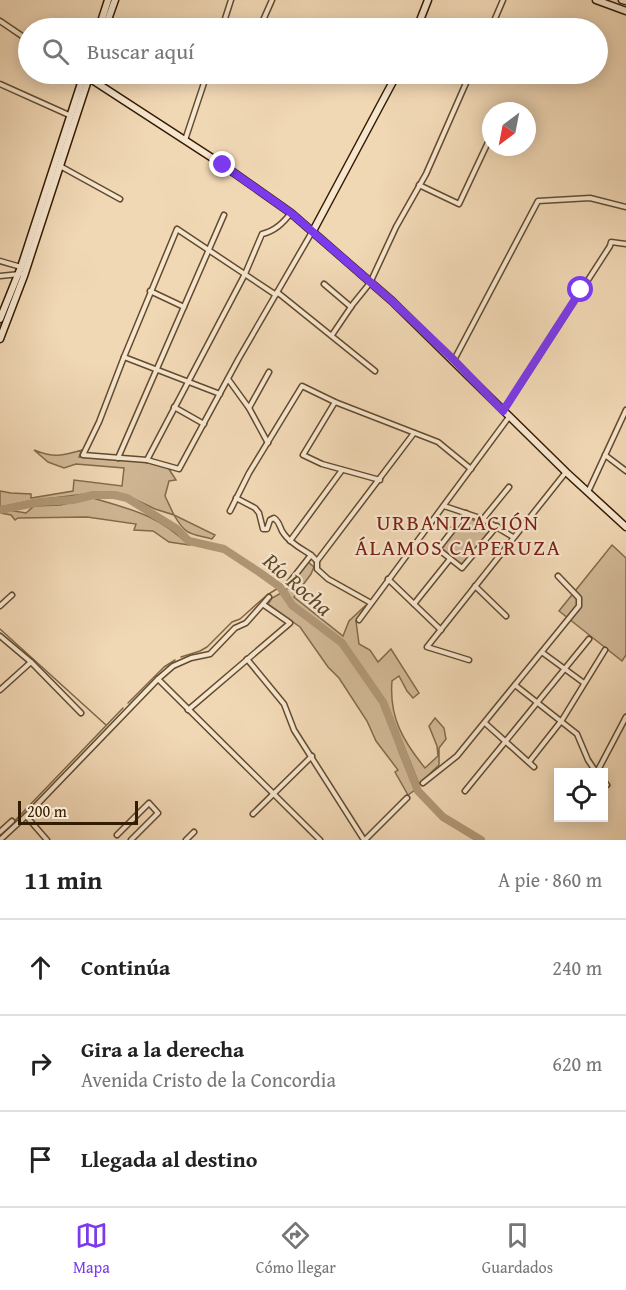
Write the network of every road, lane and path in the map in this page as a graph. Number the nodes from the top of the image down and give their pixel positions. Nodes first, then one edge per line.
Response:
1 (108, 0) edge
2 (114, 0) edge
3 (231, 0) edge
4 (272, 0) edge
5 (428, 0) edge
6 (503, 0) edge
7 (596, 0) edge
8 (626, 11) edge
9 (102, 18) edge
10 (108, 18) edge
11 (225, 18) edge
12 (264, 18) edge
13 (421, 18) edge
14 (495, 18) edge
15 (0, 21) edge
16 (18, 33) edge
17 (0, 84) edge
18 (82, 84) edge
19 (83, 84) edge
20 (100, 84) edge
21 (204, 84) edge
22 (392, 84) edge
23 (466, 84) edge
24 (69, 115) junction
25 (185, 140) junction
26 (482, 155) edge
27 (57, 164) junction
28 (419, 185) junction
29 (120, 199) dead end
30 (626, 207) edge
31 (291, 213) junction
32 (224, 215) dead end
33 (313, 231) junction
34 (626, 244) edge
35 (209, 251) junction
36 (0, 261) edge
37 (21, 272) junction
38 (245, 274) junction
39 (0, 276) edge
40 (370, 283) junction
41 (324, 284) dead end
42 (150, 291) junction
43 (277, 293) junction
44 (351, 306) junction
45 (184, 307) junction
46 (0, 320) edge
47 (332, 335) junction
48 (0, 339) edge
49 (124, 357) junction
50 (454, 360) junction
51 (156, 370) junction
52 (375, 371) dead end
53 (269, 372) dead end
54 (228, 379) junction
55 (188, 381) junction
56 (220, 394) junction
57 (335, 402) junction
58 (174, 407) junction
59 (249, 408) junction
60 (626, 410) edge
61 (503, 411) junction
62 (509, 417) junction
63 (620, 423) junction
64 (204, 424) junction
65 (626, 427) edge
66 (414, 433) junction
67 (268, 443) junction
68 (605, 455) junction
69 (118, 458) junction
70 (147, 460) junction
71 (471, 469) junction
72 (342, 470) junction
73 (626, 471) edge
74 (566, 472) junction
75 (380, 480) junction
76 (508, 487) dead end
77 (587, 492) junction
78 (236, 498) junction
79 (444, 507) junction
80 (230, 511) dead end
81 (466, 513) junction
82 (483, 519) junction
83 (497, 526) junction
84 (626, 527) edge
85 (513, 537) junction
86 (290, 541) junction
87 (311, 555) junction
88 (450, 559) junction
89 (317, 561) junction
90 (558, 576) dead end
91 (388, 579) junction
92 (289, 583) dead end
93 (475, 586) junction
94 (12, 595) dead end
95 (269, 597) dead end
96 (371, 603) junction
97 (414, 604) junction
98 (264, 605) junction
99 (0, 606) edge
100 (506, 616) dead end
101 (359, 620) dead end
102 (441, 630) junction
103 (0, 636) edge
104 (589, 639) dead end
105 (605, 650) dead end
106 (543, 653) junction
107 (247, 659) junction
108 (469, 660) dead end
109 (31, 663) junction
110 (565, 669) junction
111 (158, 679) junction
112 (584, 683) junction
113 (515, 686) junction
114 (0, 690) edge
115 (538, 703) junction
116 (188, 710) junction
117 (81, 713) dead end
118 (626, 717) edge
119 (561, 720) junction
120 (485, 723) junction
121 (507, 742) junction
122 (312, 756) junction
123 (529, 762) junction
124 (534, 767) dead end
125 (593, 768) edge
126 (598, 768) edge
127 (423, 783) dead end
128 (465, 791) dead end
129 (273, 794) junction
130 (407, 798) dead end
131 (253, 814) dead end
132 (26, 816) junction
133 (12, 821) dead end
134 (0, 832) edge
135 (194, 832) dead end
136 (117, 835) dead end
137 (0, 840) edge
138 (47, 840) edge
139 (131, 840) edge
140 (186, 840) edge
141 (320, 840) edge
142 (364, 840) edge

1 - 9 main road
2 - 10 main road
3 - 11 street
4 - 12 street
5 - 13 main road
6 - 14 street
7 - 8 main road
15 - 16 street
17 - 24 street
18 - 24 main road
19 - 27 main road
20 - 25 main road
21 - 25 street
22 - 33 main road
23 - 28 street
24 - 27 main road
25 - 31 main road
26 - 28 street
27 - 29 street
27 - 37 main road
28 - 40 street
30 - 50 street
31 - 33 main road
31 - 38 street
32 - 35 street
33 - 40 main road
33 - 43 street
34 - 61 street
35 - 38 street
35 - 42 street
35 - 45 street
36 - 37 street
37 - 39 street
37 - 46 main road
37 - 48 main road
38 - 43 street
38 - 55 street
40 - 44 street
40 - 50 main road
41 - 44 street
42 - 45 street
42 - 49 street
43 - 47 street
43 - 54 street
44 - 47 street
45 - 51 street
47 - 52 street
49 - 51 street
49 - 69 street
50 - 61 main road
51 - 55 street
51 - 69 street
53 - 59 street
54 - 56 street
54 - 59 street
55 - 56 street
55 - 58 street
56 - 64 street
57 - 66 street
57 - 67 street
57 - 72 street
58 - 64 street
58 - 70 street
59 - 67 street
60 - 63 street
61 - 62 main road
62 - 71 street
62 - 74 main road
63 - 65 street
63 - 68 street
64 - 70 street
66 - 71 street
66 - 75 street
67 - 78 street
68 - 73 street
68 - 77 street
69 - 70 street
71 - 79 street
72 - 75 street
72 - 86 street
74 - 77 main road
74 - 85 street
75 - 89 street
76 - 82 street
77 - 84 main road
78 - 80 street
78 - 86 street
79 - 81 street
79 - 91 street
81 - 82 street
81 - 88 street
82 - 83 street
83 - 85 street
83 - 88 street
85 - 93 street
86 - 87 street
87 - 89 street
87 - 92 street
88 - 97 street
89 - 96 street
90 - 106 street
91 - 96 street
91 - 97 street
93 - 100 street
93 - 102 street
94 - 99 street
95 - 98 street
96 - 101 street
97 - 102 street
98 - 107 street
98 - 111 street
102 - 108 street
103 - 109 street
104 - 110 street
105 - 112 street
106 - 110 street
106 - 113 street
107 - 116 street
107 - 122 street
109 - 114 street
109 - 117 street
110 - 112 street
110 - 115 street
111 - 116 street
111 - 132 street
112 - 119 street
113 - 115 street
113 - 120 street
115 - 119 street
115 - 121 street
116 - 129 street
118 - 126 street
119 - 123 street
119 - 125 street
120 - 121 street
120 - 127 street
121 - 123 street
121 - 128 street
122 - 129 street
122 - 142 street
123 - 124 street
129 - 131 street
129 - 141 street
130 - 142 street
132 - 137 street
132 - 138 street
133 - 134 street
135 - 140 street
136 - 139 street

